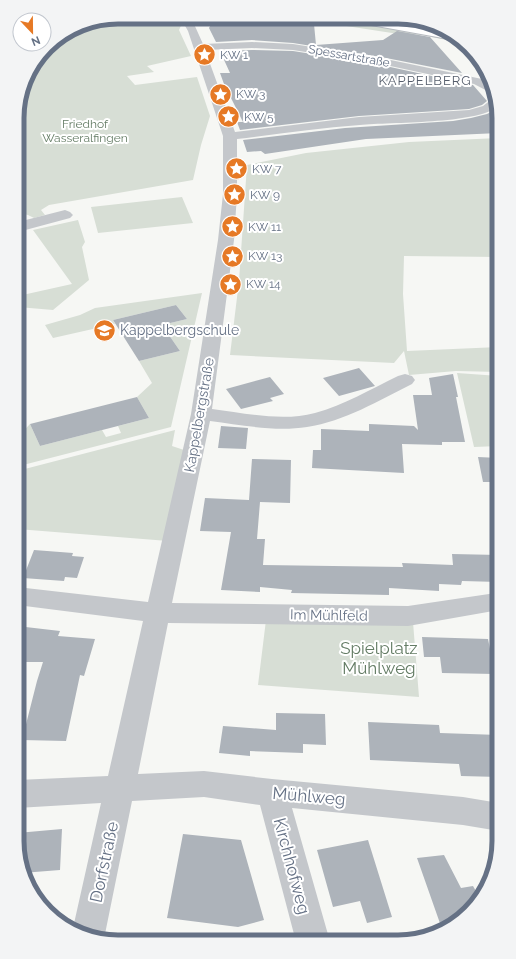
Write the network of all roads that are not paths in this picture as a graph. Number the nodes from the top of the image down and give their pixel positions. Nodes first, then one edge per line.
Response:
1 (189, 24) edge
2 (381, 24) edge
3 (441, 35) edge
4 (199, 47) junction
5 (486, 86) edge
6 (491, 106) edge
7 (230, 136) junction
8 (65, 215) dead end
9 (24, 225) edge
10 (405, 380) dead end
11 (201, 414) junction
12 (24, 597) edge
13 (492, 603) edge
14 (158, 613) junction
15 (119, 789) junction
16 (272, 793) junction
17 (24, 794) edge
18 (492, 816) edge
19 (89, 930) edge
20 (311, 935) edge

1 - 4 street, Kappelbergstraße
2 - 3 main road
4 - 5 street, Spessartstraße
4 - 7 street, Kappelbergstraße
6 - 7 street
7 - 11 street, Kappelbergstraße
8 - 9 street
10 - 11 street
11 - 14 street, Kappelbergstraße
12 - 14 street, Im Mühlfeld
13 - 14 street, Im Mühlfeld
14 - 15 street, Kappelbergstraße
15 - 16 street, Mühlweg
15 - 17 street, Mühlweg
15 - 19 street, Dorfstraße
16 - 18 street, Mühlweg
16 - 20 street, Kirchhofweg

